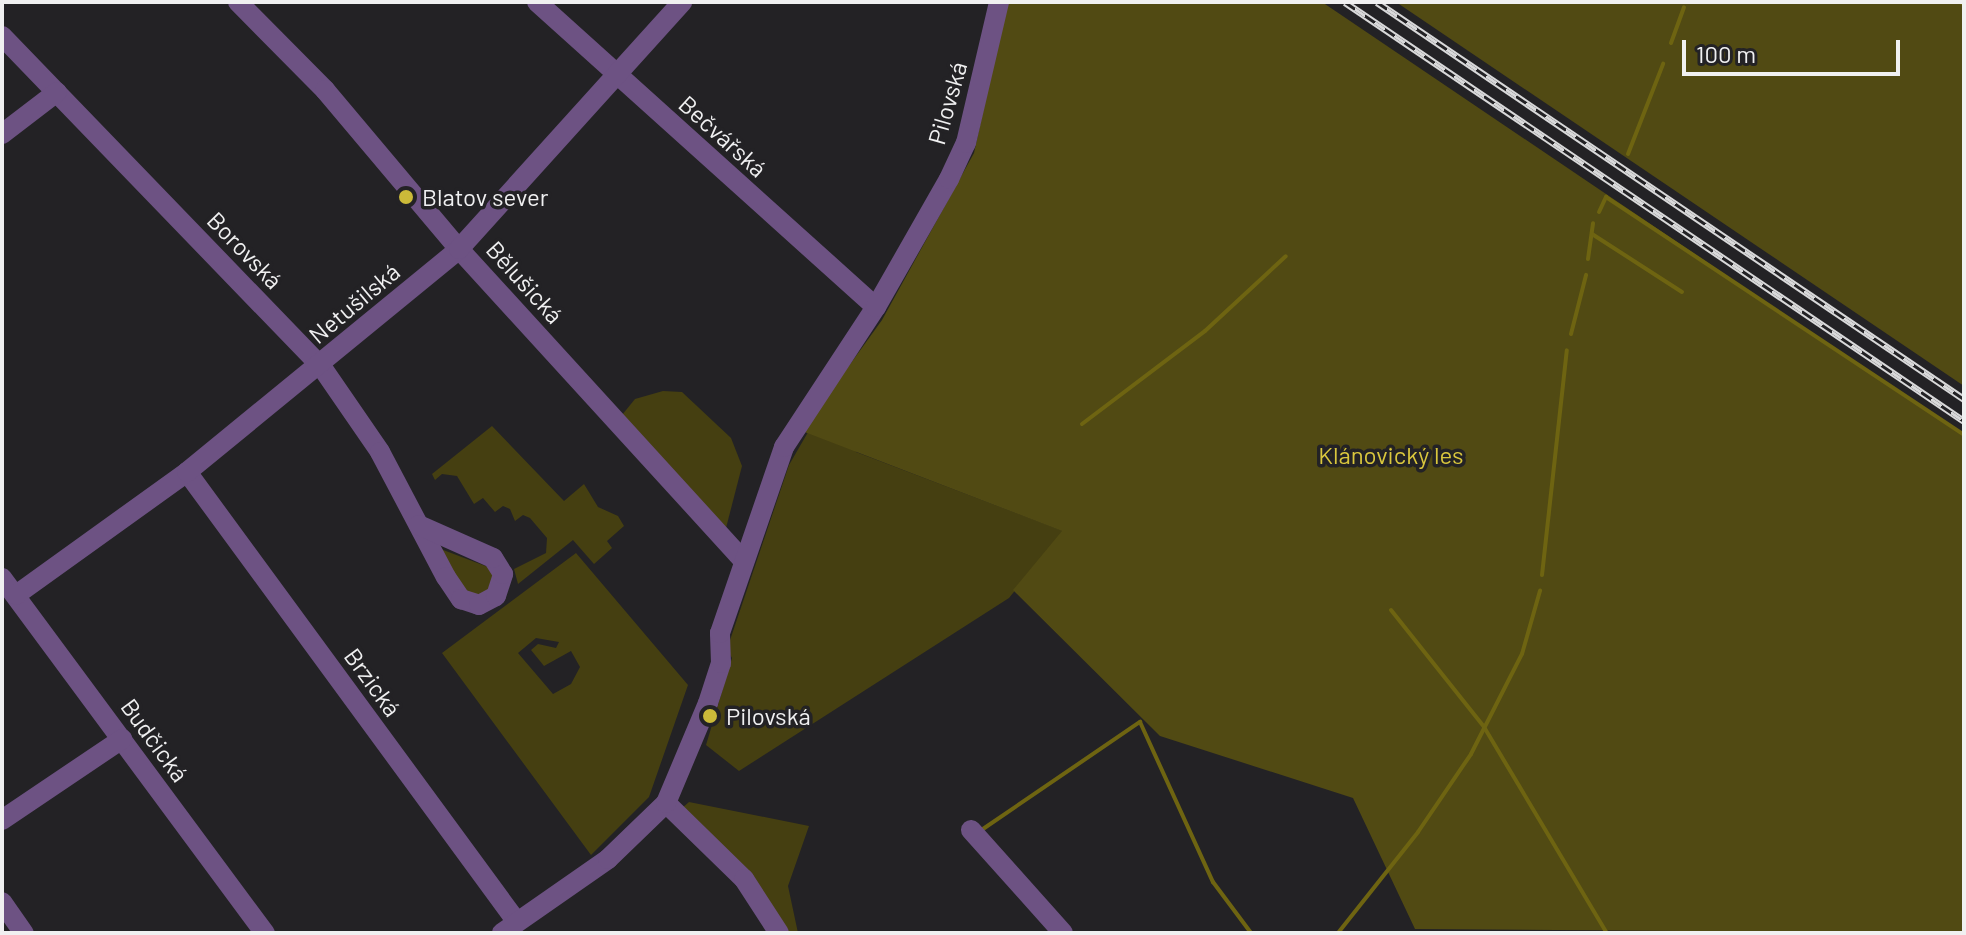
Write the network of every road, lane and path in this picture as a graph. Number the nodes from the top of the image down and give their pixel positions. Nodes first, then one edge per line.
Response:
1 (238, 2) edge
2 (537, 2) edge
3 (682, 2) edge
4 (999, 2) edge
5 (2, 36) edge
6 (616, 76) junction
7 (57, 92) junction
8 (2, 134) edge
9 (459, 249) junction
10 (876, 307) junction
11 (321, 366) junction
12 (187, 472) junction
13 (419, 525) dead end
14 (743, 560) junction
15 (2, 578) edge
16 (16, 595) junction
17 (122, 739) junction
18 (666, 803) junction
19 (2, 820) edge
20 (971, 830) dead end
21 (2, 902) edge
22 (510, 928) edge
23 (24, 933) edge
24 (265, 933) edge
25 (779, 933) edge
26 (1063, 933) edge

1 - 9 street, Bělušická
2 - 6 street, Bečvářská
3 - 6 street, Netušilská
4 - 10 street, Pilovská
5 - 7 street, Borovská
6 - 9 street, Netušilská
6 - 10 street, Bečvářská
7 - 8 street
7 - 11 street, Borovská
9 - 11 street, Netušilská
9 - 14 street, Bělušická
10 - 14 street, Pilovská
11 - 12 street, Netušilská
11 - 13 street, Borovská
12 - 16 street, Netušilská
12 - 22 street, Brzická
14 - 18 street, Pilovská
15 - 16 street, Budčická
16 - 17 street, Budčická
17 - 19 street
17 - 24 street, Budčická
18 - 22 street, Pilovská
18 - 25 street
20 - 26 street
21 - 23 street

